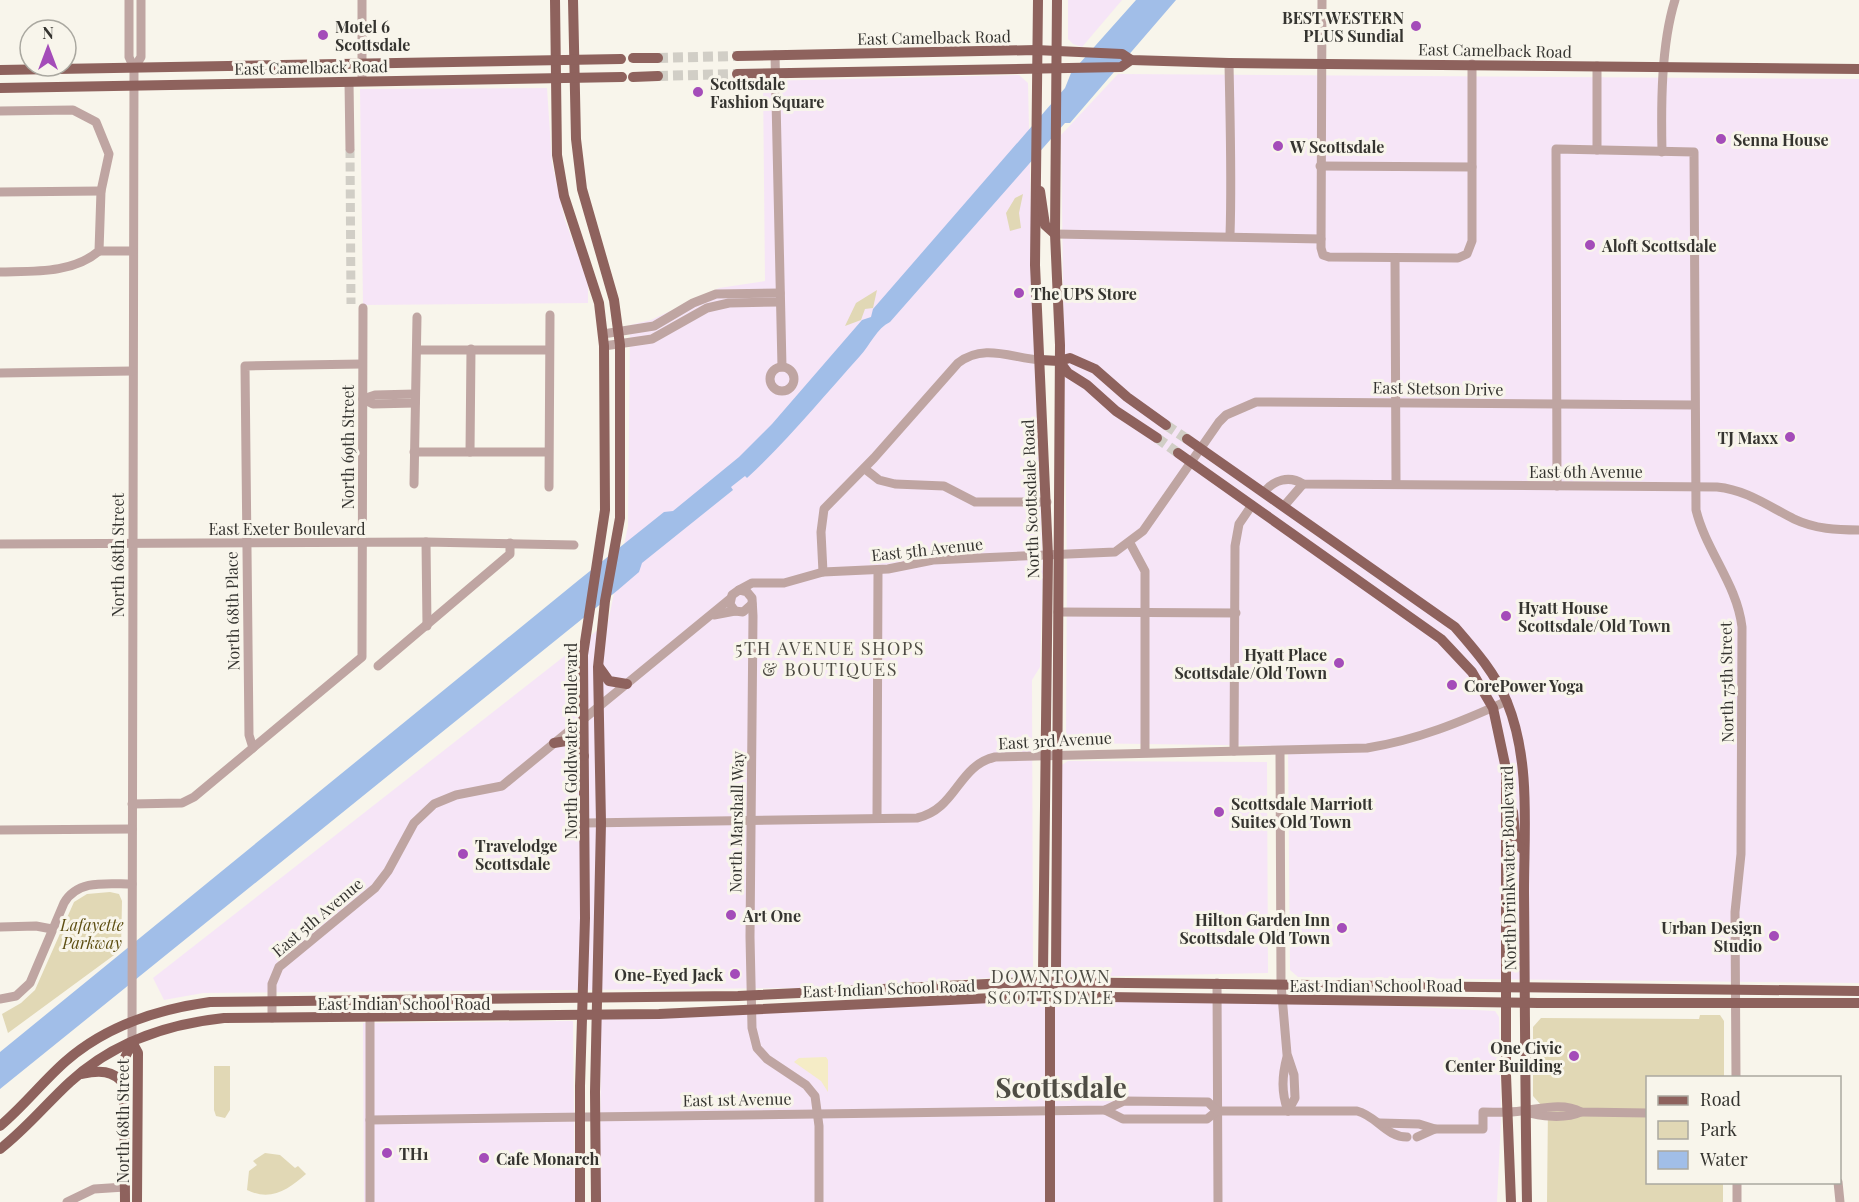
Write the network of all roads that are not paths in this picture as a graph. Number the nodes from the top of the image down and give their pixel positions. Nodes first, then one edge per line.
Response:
1 (129, 0) edge
2 (141, 0) edge
3 (362, 0) edge
4 (555, 0) edge
5 (573, 0) edge
6 (1038, 0) edge
7 (1057, 0) edge
8 (1322, 0) edge
9 (1675, 0) edge
10 (1036, 50) junction
11 (1056, 51) junction
12 (776, 55) junction
13 (737, 56) tunnel mouth
14 (658, 58) tunnel mouth
15 (575, 59) junction
16 (555, 60) junction
17 (1131, 60) junction
18 (1229, 63) junction
19 (1322, 63) junction
20 (362, 64) junction
21 (1472, 64) junction
22 (1597, 66) junction
23 (1061, 67) junction
24 (1665, 67) junction
25 (134, 68) junction
26 (1036, 68) junction
27 (1859, 69) edge
28 (0, 70) edge
29 (737, 74) tunnel mouth
30 (776, 74) junction
31 (658, 76) tunnel mouth
32 (575, 78) junction
33 (555, 79) junction
34 (362, 81) junction
35 (349, 82) junction
36 (134, 85) junction
37 (0, 88) edge
38 (0, 111) edge
39 (350, 149) tunnel mouth
40 (1597, 150) junction
41 (1662, 152) junction
42 (1320, 166) junction
43 (1472, 167) junction
44 (1035, 177) junction
45 (101, 191) junction
46 (0, 192) edge
47 (1055, 234) junction
48 (1230, 235) junction
49 (1321, 239) junction
50 (99, 251) junction
51 (133, 251) junction
52 (1395, 258) junction
53 (0, 272) edge
54 (780, 298) junction
55 (363, 308) tunnel mouth
56 (550, 315) dead end
57 (417, 317) dead end
58 (619, 333) junction
59 (603, 334) junction
60 (620, 345) junction
61 (604, 346) junction
62 (471, 349) junction
63 (417, 350) junction
64 (549, 350) junction
65 (1041, 360) junction
66 (1059, 361) junction
67 (362, 364) junction
68 (782, 367) dead end
69 (132, 371) junction
70 (0, 373) edge
71 (363, 399) junction
72 (415, 399) junction
73 (1397, 403) junction
74 (1556, 404) junction
75 (1694, 405) junction
76 (1166, 424) tunnel mouth
77 (1157, 438) tunnel mouth
78 (1187, 439) tunnel mouth
79 (1199, 447) junction
80 (414, 452) junction
81 (470, 452) junction
82 (549, 452) junction
83 (1178, 453) tunnel mouth
84 (1190, 461) junction
85 (865, 469) junction
86 (1396, 483) junction
87 (414, 484) dead end
88 (1303, 484) junction
89 (1557, 486) junction
90 (1694, 486) junction
91 (549, 487) dead end
92 (1263, 492) junction
93 (1047, 502) junction
94 (1252, 505) junction
95 (1284, 506) junction
96 (1859, 530) edge
97 (426, 542) junction
98 (132, 543) junction
99 (246, 543) junction
100 (362, 543) junction
101 (510, 543) junction
102 (1130, 543) junction
103 (0, 544) edge
104 (574, 545) dead end
105 (1053, 555) junction
106 (878, 570) junction
107 (823, 572) junction
108 (768, 584) junction
109 (738, 590) junction
110 (730, 599) junction
111 (752, 601) junction
112 (737, 611) junction
113 (1058, 612) junction
114 (1146, 613) junction
115 (1236, 614) junction
116 (714, 615) junction
117 (427, 626) junction
118 (751, 629) junction
119 (598, 664) junction
120 (378, 666) dead end
121 (627, 684) junction
122 (1507, 701) junction
123 (599, 706) junction
124 (1492, 708) junction
125 (585, 717) junction
126 (554, 743) junction
127 (253, 748) junction
128 (1145, 751) junction
129 (1234, 751) junction
130 (1280, 751) junction
131 (1056, 754) junction
132 (1044, 755) junction
133 (585, 760) junction
134 (1506, 802) junction
135 (132, 804) junction
136 (877, 819) junction
137 (751, 821) junction
138 (585, 823) junction
139 (601, 823) junction
140 (132, 829) junction
141 (0, 830) edge
142 (1524, 850) junction
143 (132, 884) junction
144 (0, 927) edge
145 (52, 929) junction
146 (1044, 982) junction
147 (1055, 983) junction
148 (1217, 983) junction
149 (1281, 984) junction
150 (919, 987) junction
151 (1506, 988) junction
152 (1525, 988) junction
153 (1735, 991) junction
154 (1859, 991) edge
155 (583, 996) junction
156 (750, 996) junction
157 (598, 997) junction
158 (1050, 997) junction
159 (0, 999) edge
160 (370, 999) junction
161 (1217, 999) junction
162 (272, 1000) junction
163 (1283, 1000) junction
164 (920, 1001) junction
165 (1506, 1002) junction
166 (1859, 1002) edge
167 (1525, 1003) junction
168 (1735, 1004) junction
169 (751, 1009) junction
170 (581, 1016) junction
171 (598, 1016) junction
172 (272, 1018) junction
173 (370, 1018) junction
174 (133, 1020) junction
175 (132, 1042) junction
176 (79, 1074) junction
177 (1736, 1076) edge
178 (124, 1084) junction
179 (1105, 1110) junction
180 (1049, 1111) junction
181 (1217, 1111) junction
182 (1288, 1111) junction
183 (1524, 1111) junction
184 (1507, 1112) junction
185 (818, 1113) junction
186 (1646, 1113) edge
187 (579, 1117) junction
188 (595, 1117) junction
189 (370, 1120) junction
190 (1380, 1123) junction
191 (0, 1126) edge
192 (1435, 1129) junction
193 (0, 1149) edge
194 (1737, 1184) edge
195 (1838, 1184) edge
196 (125, 1187) junction
197 (67, 1202) edge
198 (125, 1202) edge
199 (137, 1202) edge
200 (370, 1202) edge
201 (580, 1202) edge
202 (596, 1202) edge
203 (819, 1202) edge
204 (1050, 1202) edge
205 (1218, 1202) edge
206 (1511, 1202) edge
207 (1527, 1202) edge
208 (1737, 1202) edge
209 (1840, 1202) edge

1 - 25 street, North 68th Street
2 - 25 street, North 68th Street
3 - 20 street
4 - 16 main road, North Goldwater Boulevard
5 - 15 main road, North Goldwater Boulevard
6 - 10 main road, North Scottsdale Road
7 - 11 main road, North Scottsdale Road
8 - 19 street
9 - 24 street
10 - 11 main road, East Camelback Road
10 - 12 main road, East Camelback Road
10 - 26 main road, North Scottsdale Road
11 - 17 main road, East Camelback Road
11 - 23 main road, North Scottsdale Road
12 - 13 main road, East Camelback Road
12 - 30 street
14 - 15 main road, East Camelback Road
15 - 16 main road, East Camelback Road
15 - 32 main road, North Goldwater Boulevard
16 - 20 main road, East Camelback Road
16 - 33 main road, North Goldwater Boulevard
17 - 18 main road, East Camelback Road
17 - 23 main road, East Camelback Road
18 - 19 main road, East Camelback Road
18 - 48 street
19 - 21 main road, East Camelback Road
19 - 42 street
20 - 25 main road, East Camelback Road
20 - 34 street
21 - 22 main road, East Camelback Road
21 - 43 street
22 - 24 main road, East Camelback Road
22 - 40 street
23 - 26 main road, East Camelback Road
23 - 47 main road, North Scottsdale Road
24 - 27 main road, East Camelback Road
24 - 41 street
25 - 28 main road, East Camelback Road
25 - 36 street, North 68th Street
26 - 30 main road, East Camelback Road
26 - 44 main road, North Scottsdale Road
29 - 30 main road, East Camelback Road
30 - 54 street
31 - 32 main road, East Camelback Road
32 - 33 main road, East Camelback Road
32 - 58 main road, North Goldwater Boulevard
33 - 34 main road, East Camelback Road
33 - 59 main road, North Goldwater Boulevard
34 - 35 main road, East Camelback Road
35 - 36 main road, East Camelback Road
35 - 39 street
36 - 37 main road, East Camelback Road
36 - 51 street, North 68th Street
38 - 45 street
40 - 41 street
40 - 74 street
41 - 75 street, North 75th Street
42 - 43 street
42 - 49 street
43 - 52 street
44 - 47 main road
44 - 65 main road, North Scottsdale Road
45 - 46 street
45 - 50 street
47 - 48 street
47 - 66 main road, North Scottsdale Road
48 - 49 street
49 - 52 street
50 - 51 street
50 - 53 street
51 - 69 street, North 68th Street
52 - 73 street
54 - 58 street
54 - 60 street
54 - 68 street
55 - 67 street, North 69th Street
56 - 64 street
57 - 63 street
58 - 59 street
58 - 60 main road, North Goldwater Boulevard
59 - 61 main road, North Goldwater Boulevard
60 - 61 street
60 - 119 main road, North Goldwater Boulevard
61 - 125 main road, North Goldwater Boulevard
62 - 63 street
62 - 64 street
62 - 81 street
63 - 72 street
64 - 82 street
65 - 66 main road
65 - 85 street
65 - 93 main road, North Scottsdale Road
66 - 76 main road
66 - 77 main road
66 - 105 main road, North Scottsdale Road
67 - 71 street, North 69th Street
67 - 99 street, North 68th Place
69 - 70 street
69 - 98 street, North 68th Street
71 - 72 street
71 - 100 street, North 69th Street
72 - 80 street
73 - 74 street, East Stetson Drive
73 - 79 street, East Stetson Drive
73 - 86 street
74 - 75 street, East Stetson Drive
74 - 89 street
75 - 90 street, North 75th Street
78 - 79 main road, North Drinkwater Boulevard
79 - 84 street, East Stetson Drive
79 - 92 main road, North Drinkwater Boulevard
80 - 81 street
80 - 87 street
81 - 82 street
82 - 91 street
83 - 84 main road, North Drinkwater Boulevard
84 - 94 main road, North Drinkwater Boulevard
84 - 102 street, East 5th Avenue
85 - 93 street
85 - 107 street
86 - 88 street, East 6th Avenue
86 - 89 street, East 6th Avenue
88 - 92 street, East 6th Avenue
88 - 95 street
89 - 90 street, East 6th Avenue
90 - 96 street, East 6th Avenue
90 - 153 street, North 75th Street
92 - 95 main road, North Drinkwater Boulevard
93 - 105 main road, North Scottsdale Road
94 - 115 street
94 - 124 main road, North Drinkwater Boulevard
95 - 122 main road, North Drinkwater Boulevard
97 - 100 street, East Exeter Boulevard
97 - 101 street, East Exeter Boulevard
97 - 117 street
98 - 99 street, East Exeter Boulevard
98 - 103 street, East Exeter Boulevard
98 - 135 street, North 68th Street
99 - 100 street, East Exeter Boulevard
99 - 127 street, North 68th Place
100 - 127 street, North 69th Street
101 - 104 street, East Exeter Boulevard
101 - 117 street
102 - 105 street, East 5th Avenue
102 - 114 street
105 - 106 street, East 5th Avenue
105 - 113 main road, North Scottsdale Road
105 - 132 main road, North Scottsdale Road
106 - 107 street, East 5th Avenue
106 - 136 street
107 - 108 street, East 5th Avenue
108 - 109 street, East 5th Avenue
108 - 111 street
109 - 110 street
109 - 111 street
110 - 112 street
110 - 116 street, East 5th Avenue
111 - 112 street
111 - 118 street, North Marshall Way
112 - 116 street, East 5th Avenue
112 - 118 street
113 - 114 street
113 - 131 main road, North Scottsdale Road
114 - 115 street
114 - 128 street
115 - 129 street
116 - 121 street, East 5th Avenue
117 - 120 street
118 - 137 street, North Marshall Way
119 - 121 main road
119 - 123 main road, North Goldwater Boulevard
121 - 123 street, East 5th Avenue
122 - 124 street, East 3rd Avenue
122 - 142 main road, North Drinkwater Boulevard
123 - 125 street, East 5th Avenue
123 - 139 main road, North Goldwater Boulevard
124 - 130 street, East 3rd Avenue
124 - 134 main road, North Drinkwater Boulevard
125 - 126 street, East 5th Avenue
125 - 133 main road, North Goldwater Boulevard
126 - 133 main road
126 - 162 street, East 5th Avenue
127 - 135 street
128 - 129 street, East 3rd Avenue
128 - 131 street, East 3rd Avenue
129 - 130 street, East 3rd Avenue
130 - 149 street
131 - 132 street, East 3rd Avenue
131 - 147 main road, North Scottsdale Road
132 - 136 street, East 3rd Avenue
132 - 146 main road, North Scottsdale Road
133 - 138 main road, North Goldwater Boulevard
134 - 142 main road
134 - 151 main road, North Drinkwater Boulevard
135 - 140 street, North 68th Street
136 - 137 street, East 3rd Avenue
137 - 139 street, East 3rd Avenue
137 - 156 street, North Marshall Way
138 - 139 street, East 3rd Avenue
138 - 155 main road, North Goldwater Boulevard
139 - 157 main road, North Goldwater Boulevard
140 - 141 street
140 - 143 street, North 68th Street
142 - 152 main road, North Drinkwater Boulevard
143 - 145 street
143 - 174 street, North 68th Street
144 - 145 street
145 - 159 street
146 - 147 main road, East Indian School Road
146 - 150 main road, East Indian School Road
146 - 158 main road, North Scottsdale Road
147 - 148 main road, East Indian School Road
147 - 158 main road, North Scottsdale Road
148 - 149 main road, East Indian School Road
148 - 161 street
149 - 151 main road, East Indian School Road
149 - 163 street
150 - 156 main road, East Indian School Road
150 - 164 main road
151 - 152 main road, East Indian School Road
151 - 165 main road, North Drinkwater Boulevard
152 - 153 main road, East Indian School Road
152 - 167 main road, North Drinkwater Boulevard
153 - 154 main road, East Indian School Road
153 - 168 street, North 75th Street
155 - 157 main road, East Indian School Road
155 - 160 main road, East Indian School Road
155 - 170 main road, North Goldwater Boulevard
156 - 157 main road, East Indian School Road
156 - 169 street, North Marshall Way
157 - 171 main road, North Goldwater Boulevard
158 - 161 main road, East Indian School Road
158 - 164 main road, East Indian School Road
158 - 180 main road, North Scottsdale Road
160 - 162 main road, East Indian School Road
160 - 173 street
161 - 163 main road, East Indian School Road
161 - 181 street
162 - 172 street, East 5th Avenue
162 - 174 main road, East Indian School Road
163 - 165 main road, East Indian School Road
163 - 182 street
164 - 169 main road, East Indian School Road
165 - 167 main road, East Indian School Road
165 - 184 main road, North Drinkwater Boulevard
166 - 168 main road, East Indian School Road
167 - 168 main road, East Indian School Road
167 - 183 main road, North Drinkwater Boulevard
168 - 177 street, North 75th Street
169 - 171 main road, East Indian School Road
169 - 185 street, North Marshall Way
170 - 171 main road, East Indian School Road
170 - 173 main road, East Indian School Road
170 - 187 main road, North Goldwater Boulevard
171 - 188 main road, North Goldwater Boulevard
172 - 173 main road, East Indian School Road
172 - 175 main road, East Indian School Road
173 - 189 street
174 - 175 street, North 68th Street
174 - 191 main road, East Indian School Road
175 - 176 main road, East Indian School Road
175 - 178 main road, North 68th Street
175 - 199 main road, North 68th Street
176 - 178 main road
176 - 193 main road, East Indian School Road
178 - 196 main road, North 68th Street
179 - 180 street, East 1st Avenue
179 - 181 street, East 1st Avenue
179 - 181 street, East 1st Avenue
180 - 185 street, East 1st Avenue
180 - 204 main road, North Scottsdale Road
181 - 182 street, East 1st Avenue
181 - 205 street
182 - 190 street, East 1st Avenue
183 - 184 street, East 1st Avenue
183 - 186 street, East 1st Avenue
183 - 207 main road, North Drinkwater Boulevard
184 - 192 street, East 1st Avenue
184 - 206 main road, North Drinkwater Boulevard
185 - 188 street, East 1st Avenue
185 - 203 street, North Marshall Way
187 - 188 street, East 1st Avenue
187 - 189 street, East 1st Avenue
187 - 201 main road, North Goldwater Boulevard
188 - 202 main road, North Goldwater Boulevard
189 - 200 street
190 - 192 street, East 1st Avenue
190 - 192 street, East 1st Avenue
194 - 208 street
195 - 209 street
196 - 197 street
196 - 198 main road, North 68th Street

